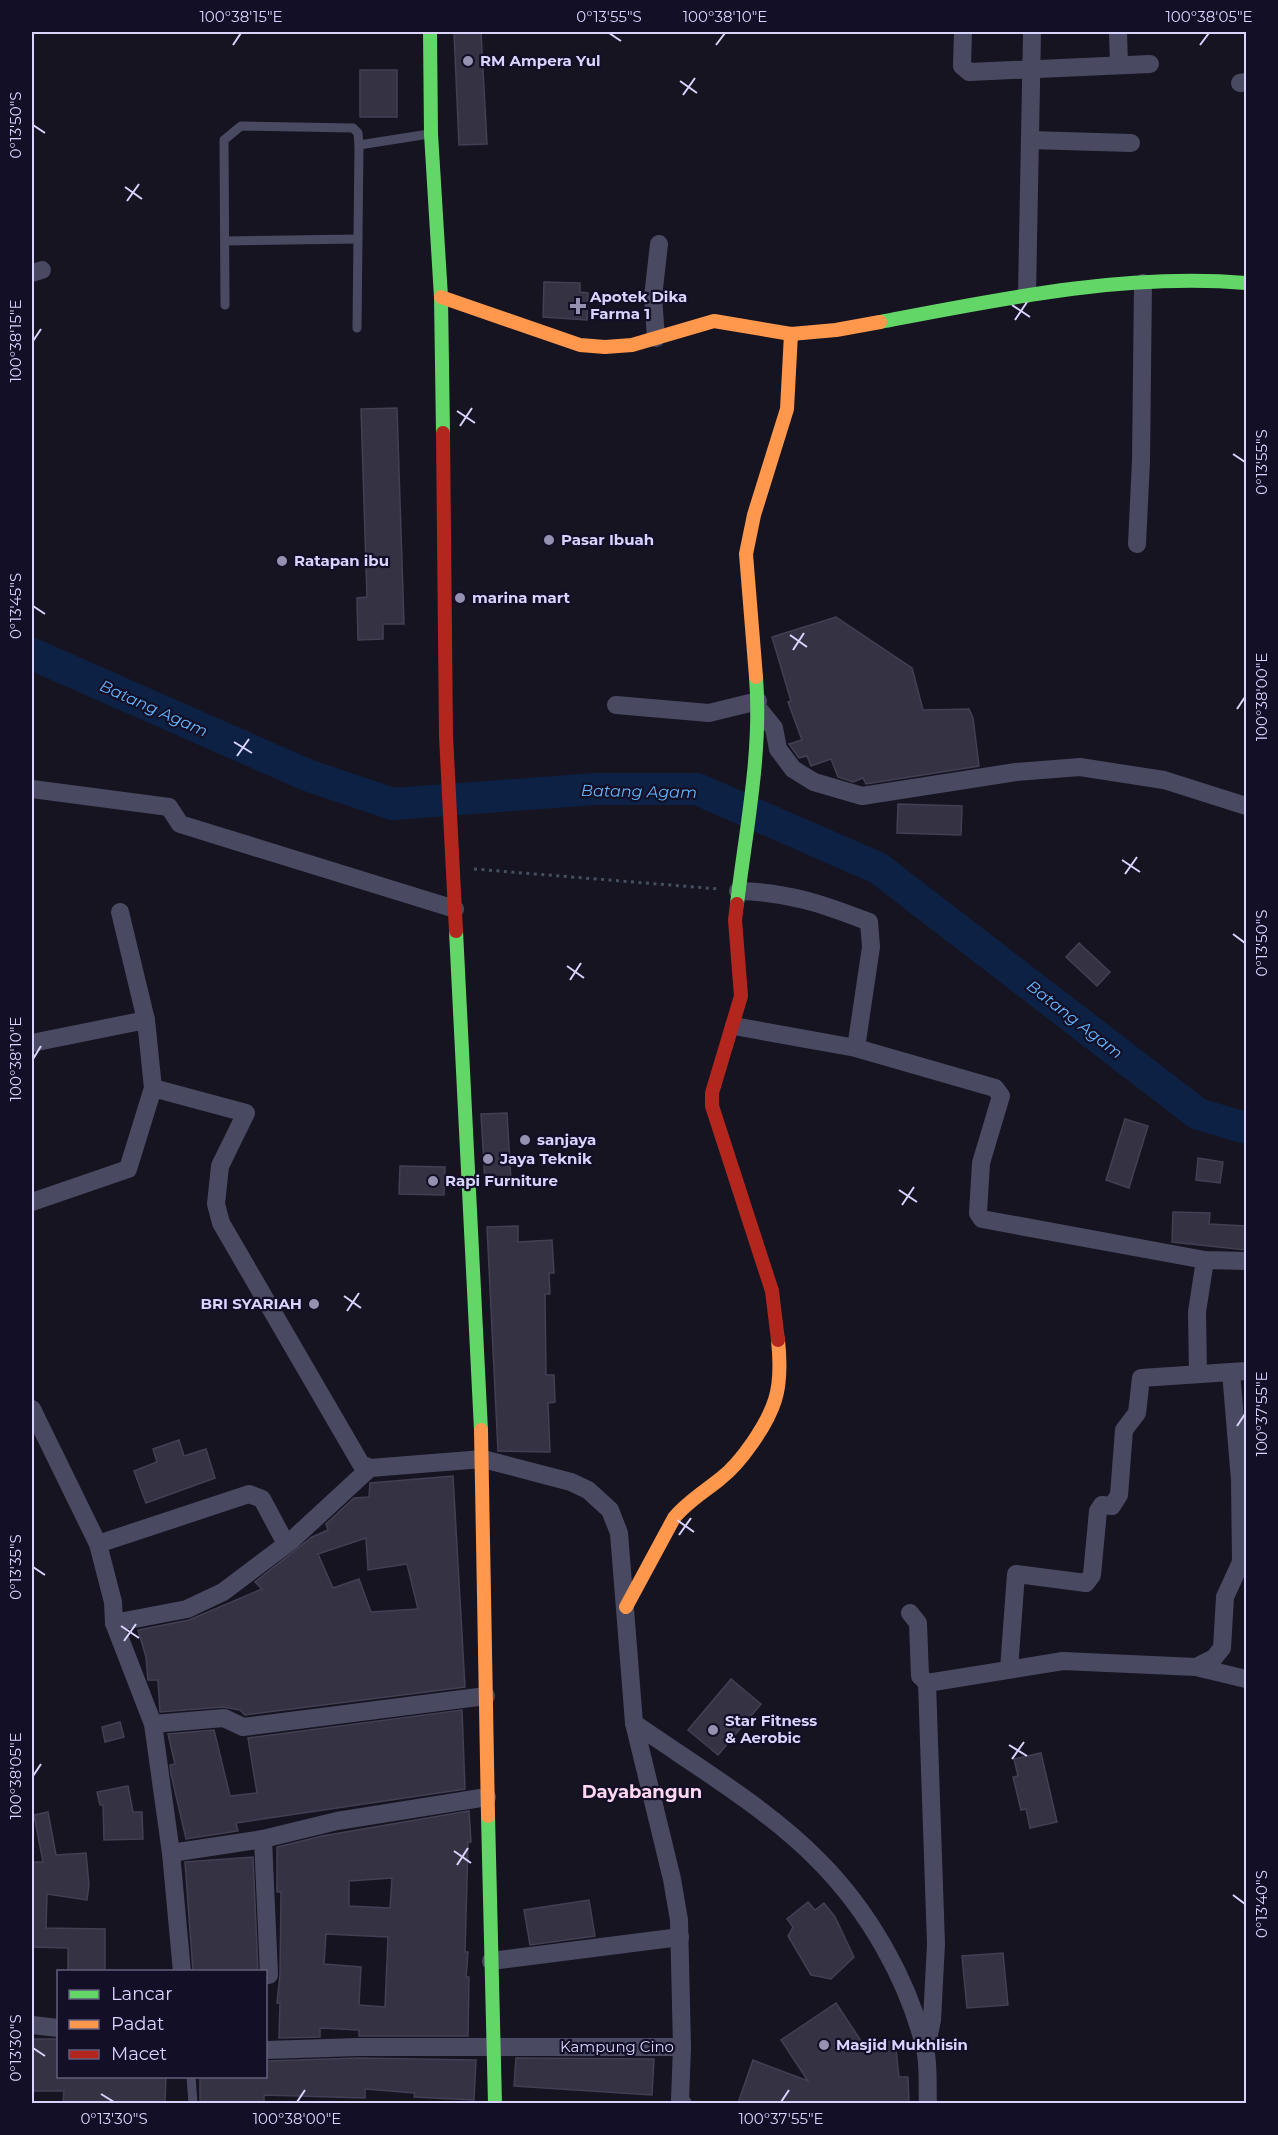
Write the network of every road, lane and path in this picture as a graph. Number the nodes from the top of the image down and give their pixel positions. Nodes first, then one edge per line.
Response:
1 (430, 32) edge
2 (963, 32) edge
3 (1032, 32) edge
4 (1118, 32) edge
5 (1150, 64) dead end
6 (1119, 65) junction
7 (1032, 70) junction
8 (431, 134) junction
9 (1030, 140) junction
10 (1131, 143) dead end
11 (359, 145) junction
12 (358, 239) junction
13 (225, 241) junction
14 (659, 244) dead end
15 (1243, 279) edge
16 (1143, 283) junction
17 (1027, 294) junction
18 (441, 297) junction
19 (225, 305) dead end
20 (357, 328) dead end
21 (791, 334) junction
22 (656, 338) junction
23 (1137, 544) dead end
24 (758, 704) junction
25 (616, 705) dead end
26 (32, 789) edge
27 (1246, 806) edge
28 (453, 867) junction
29 (738, 891) junction
30 (455, 909) junction
31 (120, 912) dead end
32 (146, 1020) junction
33 (734, 1026) junction
34 (32, 1043) edge
35 (856, 1048) junction
36 (153, 1088) junction
37 (32, 1202) edge
38 (1205, 1260) junction
39 (1246, 1261) edge
40 (1239, 1372) edge
41 (1198, 1374) junction
42 (32, 1409) edge
43 (483, 1459) junction
44 (370, 1468) junction
45 (1243, 1479) edge
46 (98, 1544) junction
47 (286, 1544) junction
48 (626, 1607) junction
49 (910, 1613) dead end
50 (114, 1623) junction
51 (1196, 1667) junction
52 (1009, 1668) junction
53 (1246, 1679) edge
54 (927, 1683) junction
55 (486, 1696) junction
56 (634, 1723) junction
57 (153, 1724) junction
58 (487, 1797) junction
59 (263, 1839) junction
60 (171, 1853) junction
61 (680, 1937) junction
62 (491, 1961) junction
63 (182, 1970) edge
64 (269, 1975) dead end
65 (32, 2025) edge
66 (57, 2028) edge
67 (682, 2047) junction
68 (494, 2048) junction
69 (267, 2050) edge
70 (926, 2050) junction
71 (191, 2078) edge
72 (193, 2103) edge
73 (495, 2103) edge
74 (683, 2103) edge
75 (928, 2103) edge

1 - 8 street
2 - 7 street
3 - 7 street
4 - 6 street
5 - 6 street
6 - 7 street
7 - 9 street
8 - 11 lane
8 - 18 street
9 - 10 street
9 - 17 street
11 - 12 lane
11 - 13 lane
12 - 13 lane
12 - 20 lane
13 - 19 lane
14 - 22 street
15 - 16 street
16 - 17 street
16 - 23 street
17 - 21 street
18 - 22 street
18 - 28 street
21 - 22 street
21 - 24 street
24 - 25 street
24 - 27 street
24 - 29 street
26 - 30 street
28 - 29 path
28 - 30 street
29 - 33 street
29 - 35 street
30 - 43 street
31 - 32 street
32 - 34 street
32 - 36 street
33 - 35 street
33 - 48 street
35 - 38 street
36 - 37 street
36 - 44 street
38 - 39 street
38 - 41 street
40 - 41 street
40 - 45 street
41 - 52 street
42 - 46 street
43 - 44 street
43 - 48 street
43 - 55 street
44 - 47 street
45 - 51 street
46 - 47 street
46 - 50 street
47 - 50 street
48 - 56 street
49 - 54 street
50 - 57 street
51 - 52 street
51 - 53 street
52 - 54 street
54 - 70 street
55 - 57 street
55 - 58 street
56 - 61 street
56 - 70 street
57 - 60 street
58 - 59 street
58 - 62 street
59 - 60 street
59 - 64 street
60 - 63 street
61 - 62 street
61 - 67 street
62 - 68 street
65 - 66 street
67 - 68 street, Kampung Cino
67 - 74 street, Kampung Cino
68 - 69 street, Kampung Cino
68 - 73 street
70 - 75 street
71 - 72 lane

